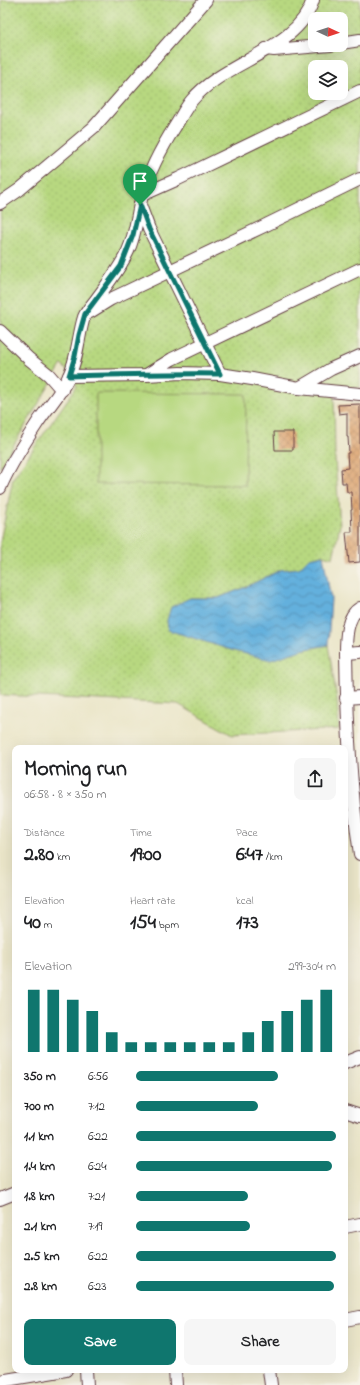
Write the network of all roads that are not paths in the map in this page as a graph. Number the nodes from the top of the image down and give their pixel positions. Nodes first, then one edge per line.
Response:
1 (206, 0) edge
2 (313, 0) edge
3 (360, 40) edge
4 (348, 42) edge
5 (308, 47) edge
6 (266, 49) junction
7 (360, 91) edge
8 (360, 179) edge
9 (141, 200) junction
10 (0, 203) edge
11 (360, 269) edge
12 (170, 270) junction
13 (85, 314) junction
14 (0, 331) edge
15 (204, 344) junction
16 (360, 356) edge
17 (220, 374) junction
18 (147, 375) junction
19 (69, 376) junction
20 (299, 388) junction
21 (62, 390) junction
22 (360, 394) edge
23 (0, 488) edge
24 (360, 608) edge
25 (360, 652) edge
26 (346, 654) junction
27 (360, 697) edge
28 (346, 698) junction
29 (354, 740) edge
30 (356, 782) edge
31 (358, 825) edge
32 (360, 854) edge
33 (360, 1057) edge
34 (348, 1062) edge
35 (348, 1112) edge
36 (360, 1116) edge
37 (12, 1194) edge
38 (0, 1199) edge
39 (360, 1224) edge
40 (348, 1226) edge
41 (360, 1317) edge
42 (348, 1319) edge
43 (48, 1373) edge
44 (86, 1373) edge
45 (175, 1373) edge
46 (269, 1373) edge
47 (0, 1381) edge
48 (87, 1385) edge
49 (176, 1385) edge
50 (271, 1385) edge

1 - 10 street
2 - 6 street
3 - 4 street
5 - 6 street
6 - 9 street
7 - 9 street
8 - 12 street
9 - 12 street
9 - 13 street
11 - 15 street
12 - 13 street
12 - 15 street
13 - 19 street
14 - 21 street
15 - 17 street
15 - 18 street
16 - 20 street
17 - 18 street
17 - 20 street
18 - 19 street
19 - 21 street
20 - 22 street
21 - 23 street
24 - 26 street
25 - 26 street
26 - 28 street
27 - 28 street
28 - 29 street
29 - 30 street
30 - 31 street
31 - 32 street
33 - 34 street
35 - 36 street
37 - 38 street
39 - 40 street
41 - 42 street
43 - 47 street
44 - 48 street
45 - 49 street
46 - 50 street

